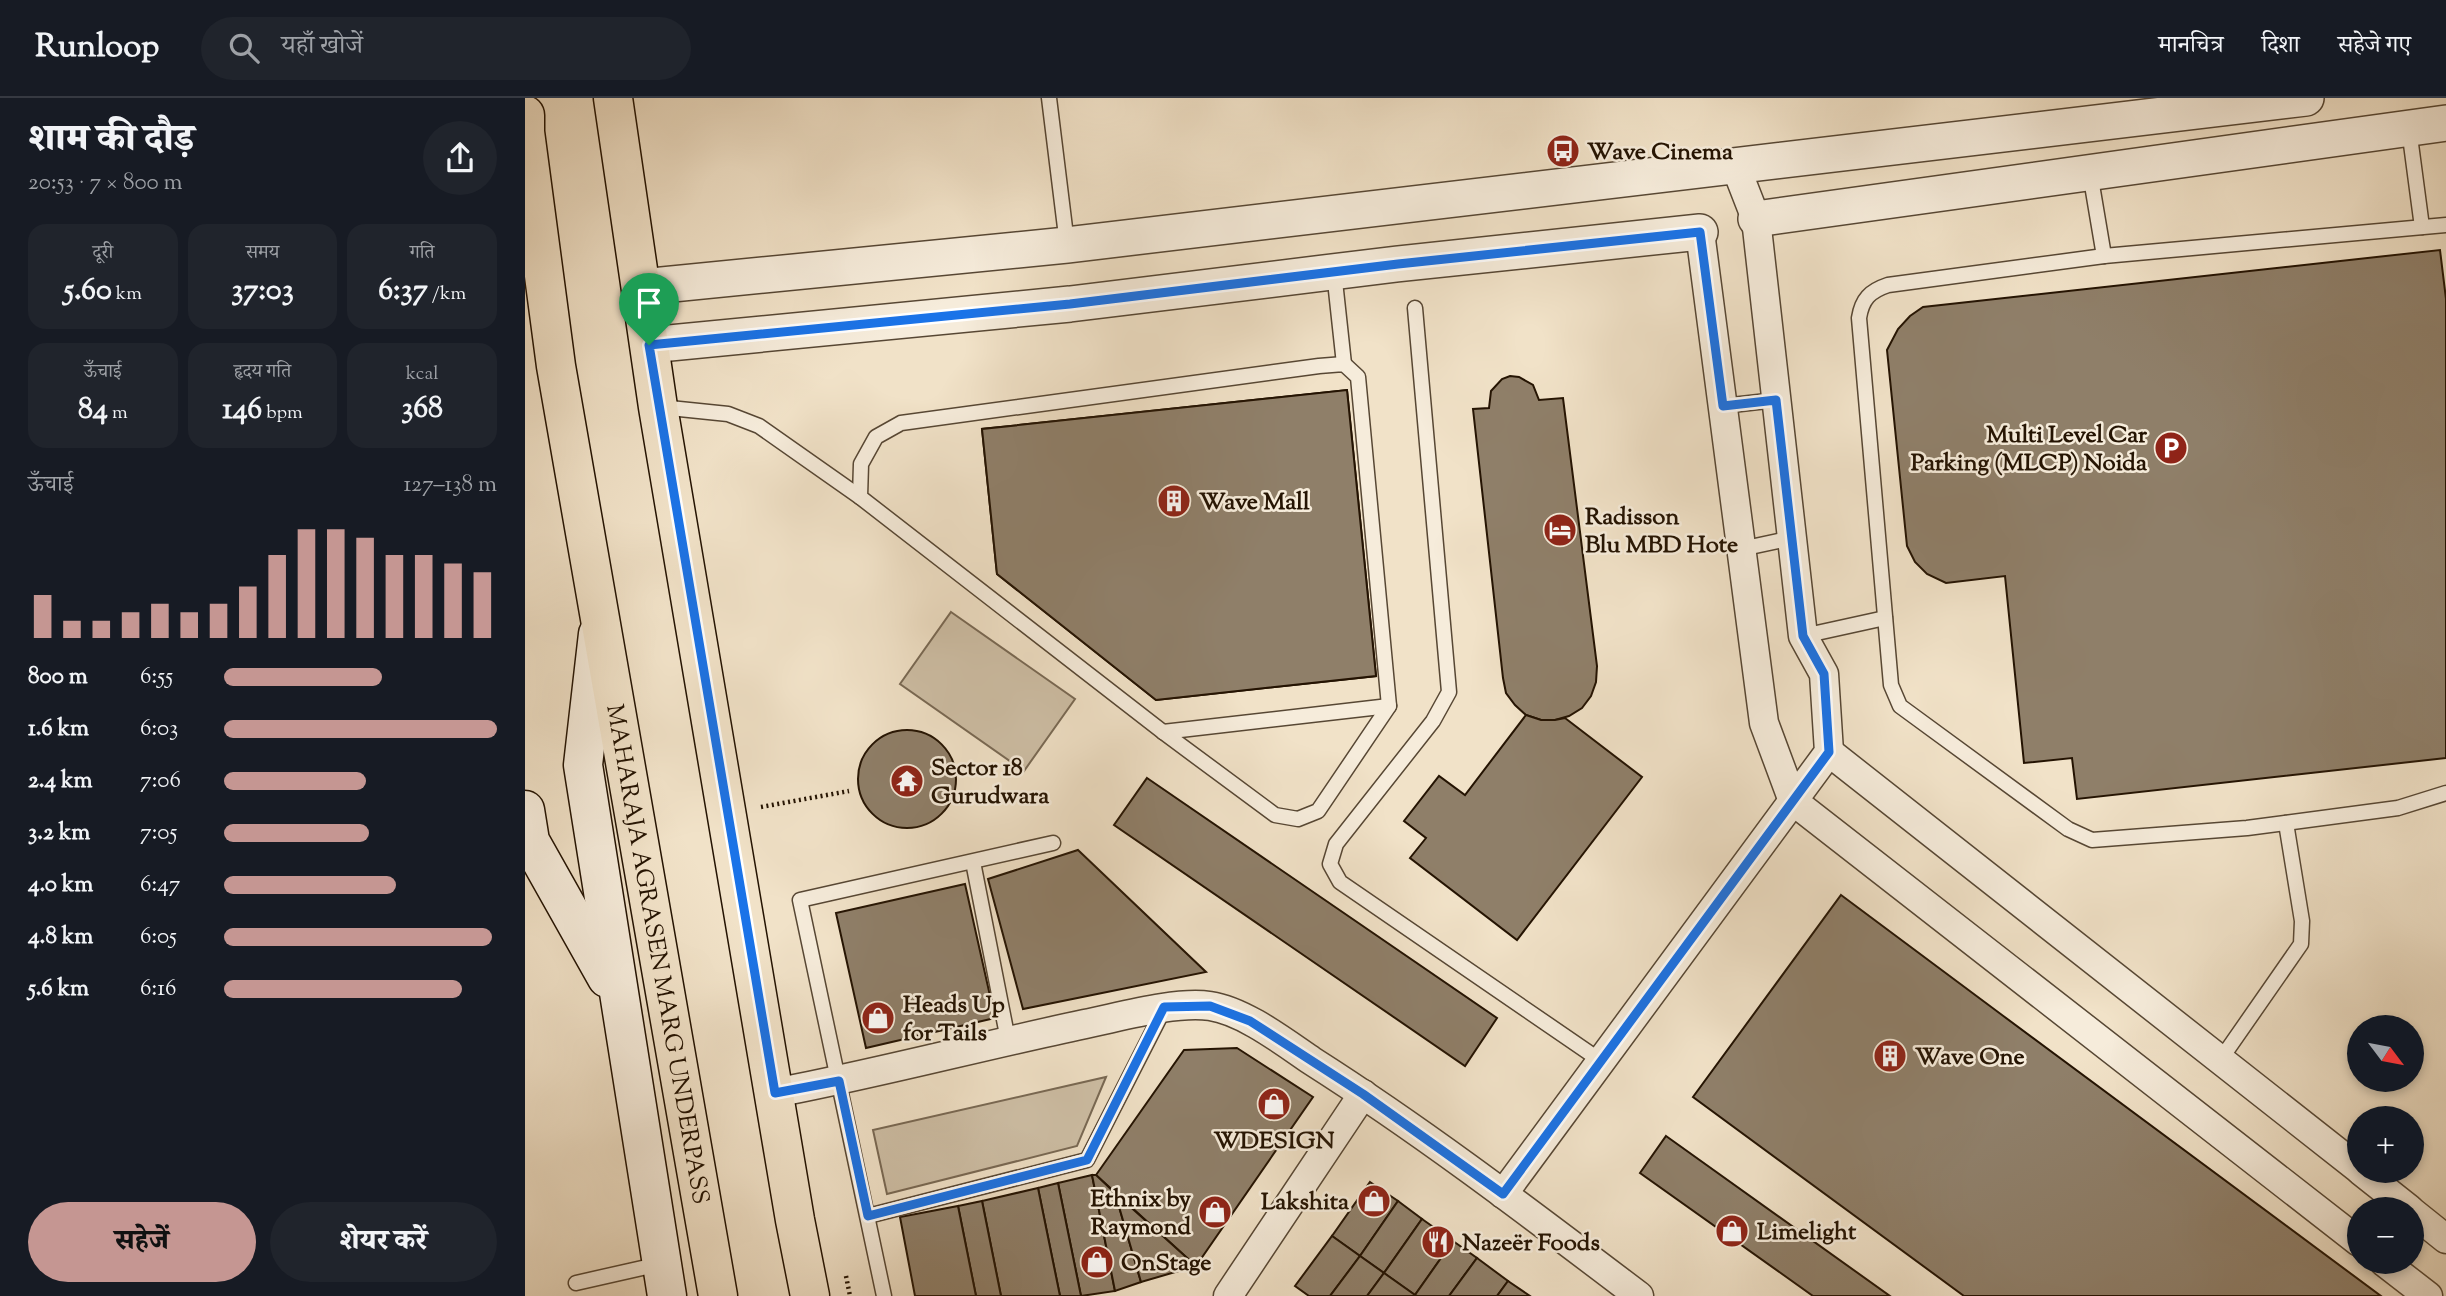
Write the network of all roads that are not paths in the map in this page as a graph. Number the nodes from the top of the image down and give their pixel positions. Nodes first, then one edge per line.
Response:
1 (613, 98) edge
2 (1049, 98) edge
3 (2306, 98) edge
4 (2205, 104) edge
5 (525, 115) edge
6 (2446, 123) edge
7 (2409, 128) junction
8 (525, 131) edge
9 (1735, 165) junction
10 (2090, 173) junction
11 (1756, 219) junction
12 (2446, 225) edge
13 (2422, 227) junction
14 (1700, 232) joint
15 (1067, 245) junction
16 (2103, 256) junction
17 (1334, 272) junction
18 (642, 287) junction
19 (1415, 308) dead end
20 (649, 345) junction
21 (1345, 364) junction
22 (1776, 400) junction
23 (1723, 406) junction
24 (658, 407) junction
25 (860, 498) junction
26 (1792, 538) junction
27 (1741, 549) junction
28 (600, 614) junction
29 (1885, 618) junction
30 (1803, 636) junction
31 (1389, 706) junction
32 (1163, 732) junction
33 (1829, 752) junction
34 (2446, 793) edge
35 (1793, 801) junction
36 (525, 810) edge
37 (2285, 823) junction
38 (1053, 843) dead end
39 (973, 862) junction
40 (620, 1001) junction
41 (1164, 1007) junction
42 (1008, 1040) junction
43 (2221, 1059) junction
44 (1601, 1061) junction
45 (839, 1081) junction
46 (775, 1093) junction
47 (1363, 1094) junction
48 (2347, 1160) edge
49 (2376, 1183) edge
50 (1503, 1194) junction
51 (2394, 1197) edge
52 (868, 1216) junction
53 (2424, 1221) edge
54 (2347, 1233) edge
55 (2446, 1239) edge
56 (2400, 1274) edge
57 (664, 1280) edge
58 (576, 1283) dead end
59 (717, 1296) edge
60 (810, 1296) edge
61 (884, 1296) edge
62 (1228, 1296) edge
63 (1639, 1296) edge
64 (2428, 1296) edge

1 - 18 main road
2 - 15 lane
3 - 4 street
4 - 9 street
5 - 8 main road, MAHARAJA AGRASEN MARG UNDERPASS
6 - 7 street
7 - 10 street
7 - 13 lane
8 - 28 main road, MAHARAJA AGRASEN MARG UNDERPASS
9 - 11 street
9 - 15 street
10 - 11 street
10 - 16 lane
11 - 22 street
12 - 13 lane
13 - 16 lane
14 - 17 street
14 - 23 street
15 - 18 street
16 - 29 lane
17 - 20 street
17 - 21 lane
18 - 20 main road
19 - 44 lane
20 - 24 main road
21 - 25 lane
21 - 31 lane
22 - 23 lane
22 - 26 street
23 - 27 street
24 - 25 lane
24 - 46 main road
25 - 32 lane
26 - 27 lane
26 - 30 street
27 - 35 street
28 - 40 main road
28 - 59 main road, MAHARAJA AGRASEN MARG UNDERPASS
29 - 30 lane
29 - 37 lane
30 - 33 street
31 - 32 lane
31 - 32 lane
33 - 35 street
33 - 43 street
34 - 37 lane
35 - 44 street
35 - 54 street
36 - 40 main road
37 - 43 lane
38 - 39 lane
39 - 42 lane
39 - 45 lane
40 - 57 main road
41 - 42 street
41 - 47 street
41 - 52 lane
42 - 45 street
43 - 48 street
44 - 50 street
45 - 46 street
45 - 52 lane
46 - 60 main road
47 - 50 street
47 - 62 street
49 - 51 street
50 - 63 street
52 - 61 lane
53 - 55 street
56 - 64 street
57 - 58 lane

